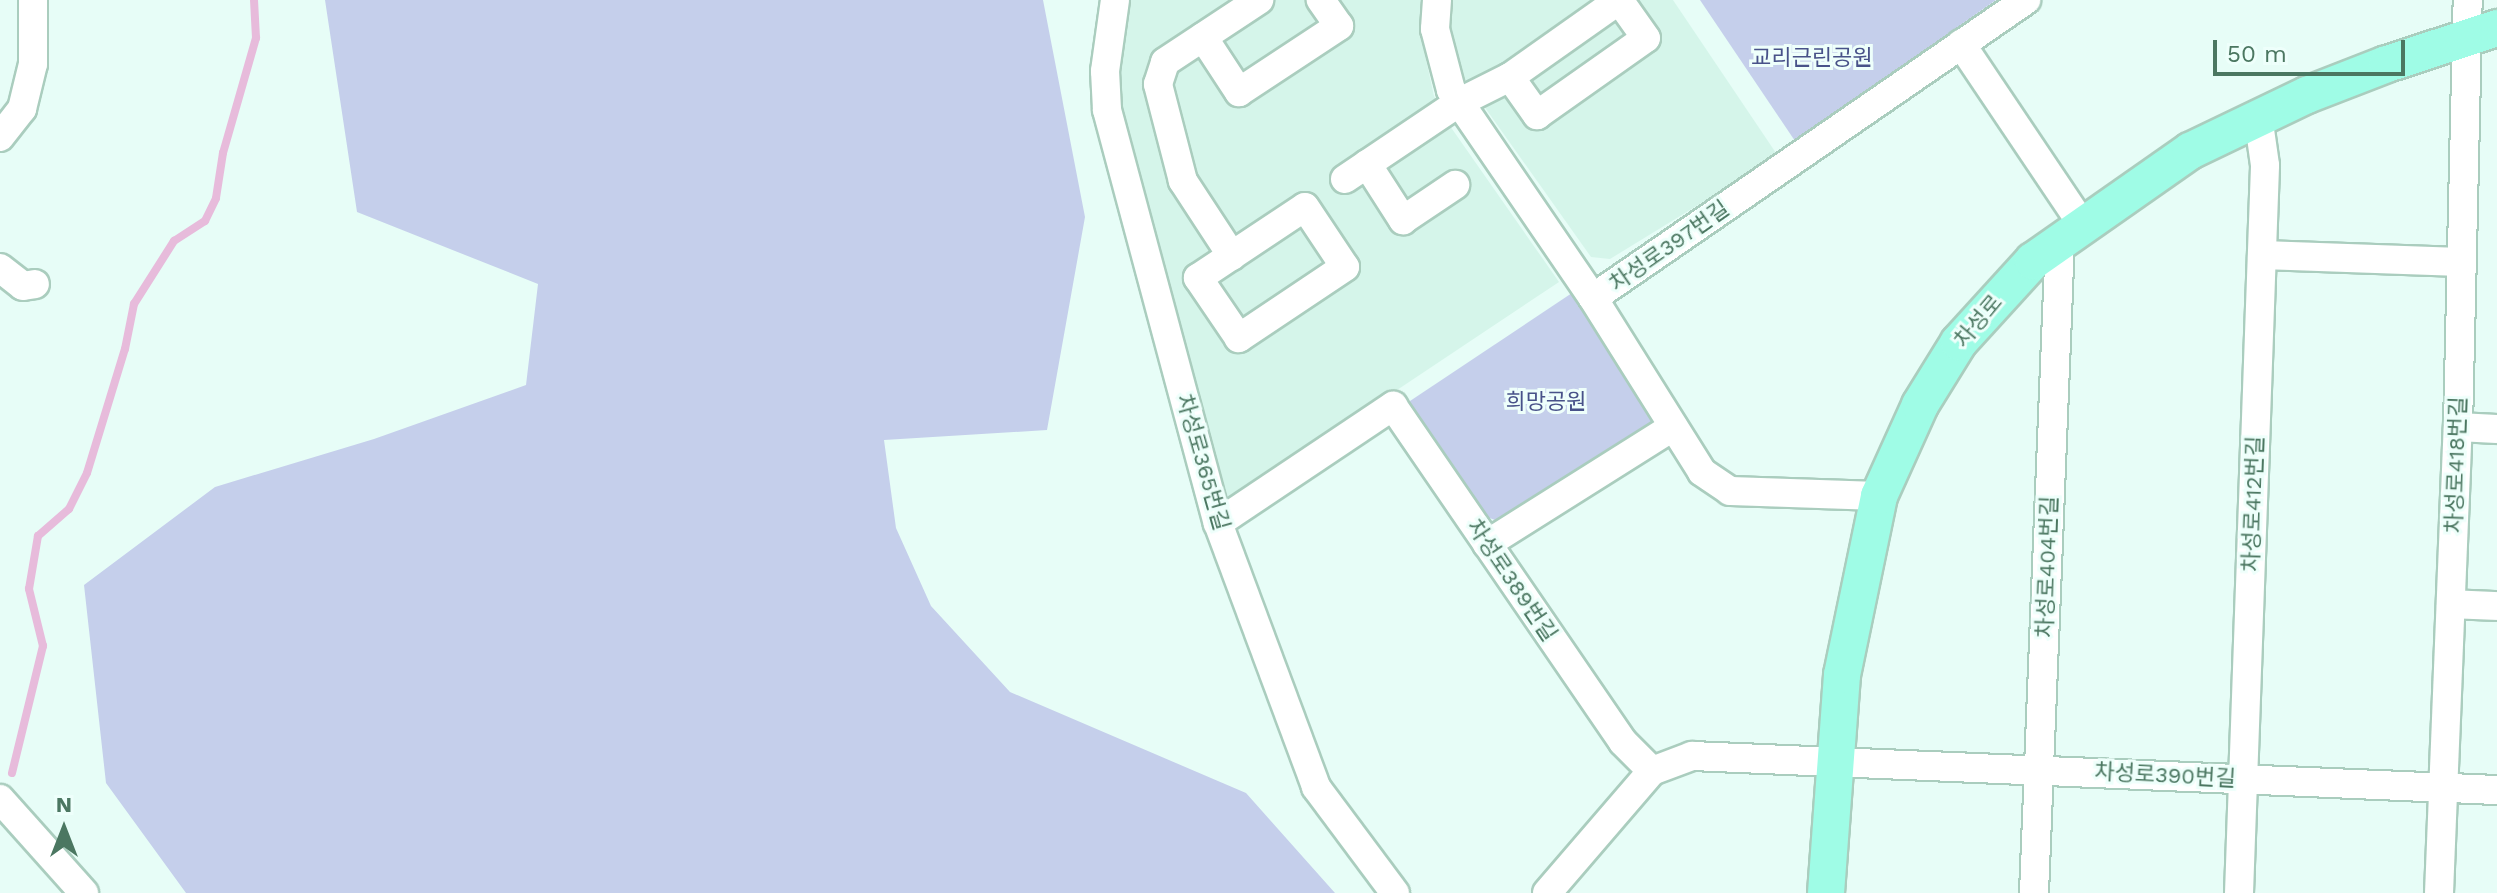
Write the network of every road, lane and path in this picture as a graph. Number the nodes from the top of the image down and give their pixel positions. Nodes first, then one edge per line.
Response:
1 (33, 0) edge
2 (1115, 0) edge
3 (1259, 0) edge
4 (1321, 0) edge
5 (1437, 0) edge
6 (1619, 0) edge
7 (2026, 0) edge
8 (2468, 0) edge
9 (2482, 32) edge
10 (1203, 37) junction
11 (1961, 44) junction
12 (1510, 77) junction
13 (1458, 103) junction
14 (2258, 116) junction
15 (0, 137) edge
16 (1455, 185) dead end
17 (2071, 232) junction
18 (2262, 255) junction
19 (1232, 256) junction
20 (2461, 262) junction
21 (0, 268) edge
22 (35, 284) dead end
23 (1593, 298) junction
24 (1673, 427) junction
25 (2458, 427) junction
26 (2497, 429) edge
27 (1879, 496) junction
28 (1218, 523) junction
29 (1487, 544) junction
30 (2451, 604) junction
31 (2497, 606) edge
32 (1833, 760) junction
33 (2039, 769) junction
34 (1652, 771) junction
35 (2243, 778) junction
36 (2443, 787) junction
37 (2497, 790) edge
38 (0, 799) edge
39 (84, 893) edge
40 (1395, 893) edge
41 (1547, 893) edge
42 (1826, 893) edge
43 (2034, 893) edge
44 (2239, 893) edge
45 (2439, 893) edge

1 - 15 street
2 - 28 street, 차성로365번길
3 - 10 street
4 - 10 street
5 - 13 street
6 - 12 street
6 - 12 street
7 - 11 street, 차성로397번길
8 - 9 street, 차성로418번길
9 - 14 main road, 차성로
9 - 20 street, 차성로418번길
10 - 19 street
11 - 17 street
11 - 23 street, 차성로397번길
12 - 13 street
13 - 16 street
13 - 23 street
14 - 17 main road, 차성로
14 - 18 street, 차성로412번길
17 - 27 main road, 차성로
17 - 33 street, 차성로404번길
18 - 20 street
18 - 35 street, 차성로412번길
19 - 19 street
20 - 25 street, 차성로418번길
21 - 22 street
23 - 24 street, 차성로397번길
24 - 27 street, 차성로397번길
24 - 29 street
25 - 26 street
25 - 30 street, 차성로418번길
27 - 32 main road, 차성로
28 - 29 street, 차성로389번길
28 - 40 street, 차성로365번길
29 - 34 street, 차성로389번길
30 - 31 street
30 - 36 street, 차성로418번길
32 - 33 street, 차성로390번길
32 - 34 street
32 - 42 main road, 차성로
33 - 35 street, 차성로390번길
33 - 43 street, 차성로404번길
34 - 41 street
35 - 36 street, 차성로390번길
35 - 44 street, 차성로412번길
36 - 37 street, 차성로390번길
36 - 45 street, 차성로418번길
38 - 39 street

